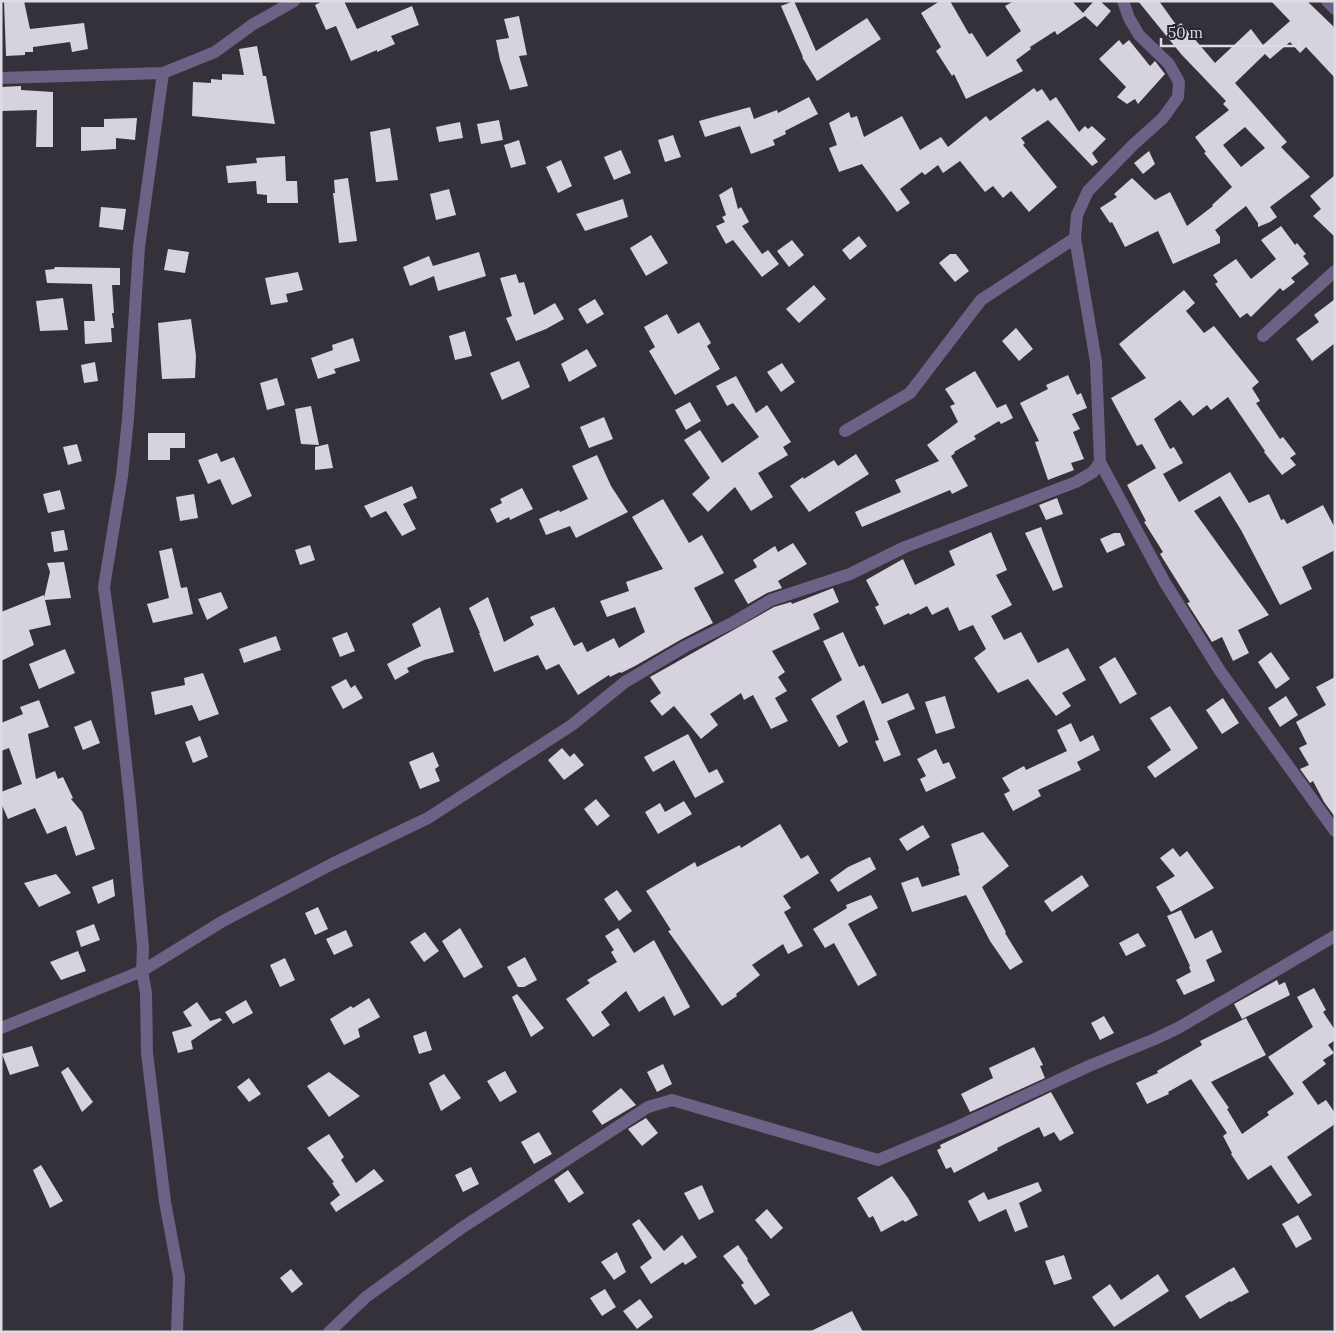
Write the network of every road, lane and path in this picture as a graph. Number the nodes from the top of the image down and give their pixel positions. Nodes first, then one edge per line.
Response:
1 (294, 1) edge
2 (1123, 1) edge
3 (1327, 1) edge
4 (1335, 9) edge
5 (163, 73) junction
6 (1, 78) edge
7 (1076, 238) junction
8 (1335, 271) edge
9 (1263, 336) dead end
10 (845, 431) dead end
11 (1100, 462) junction
12 (1335, 831) edge
13 (1335, 936) edge
14 (142, 971) junction
15 (1, 1028) edge
16 (177, 1332) edge
17 (329, 1332) edge

1 - 5 street
2 - 7 street
3 - 4 street
5 - 6 street
5 - 14 street
7 - 10 street
7 - 11 street
8 - 9 street
11 - 12 street
11 - 14 street
13 - 17 street
14 - 15 street
14 - 16 street

